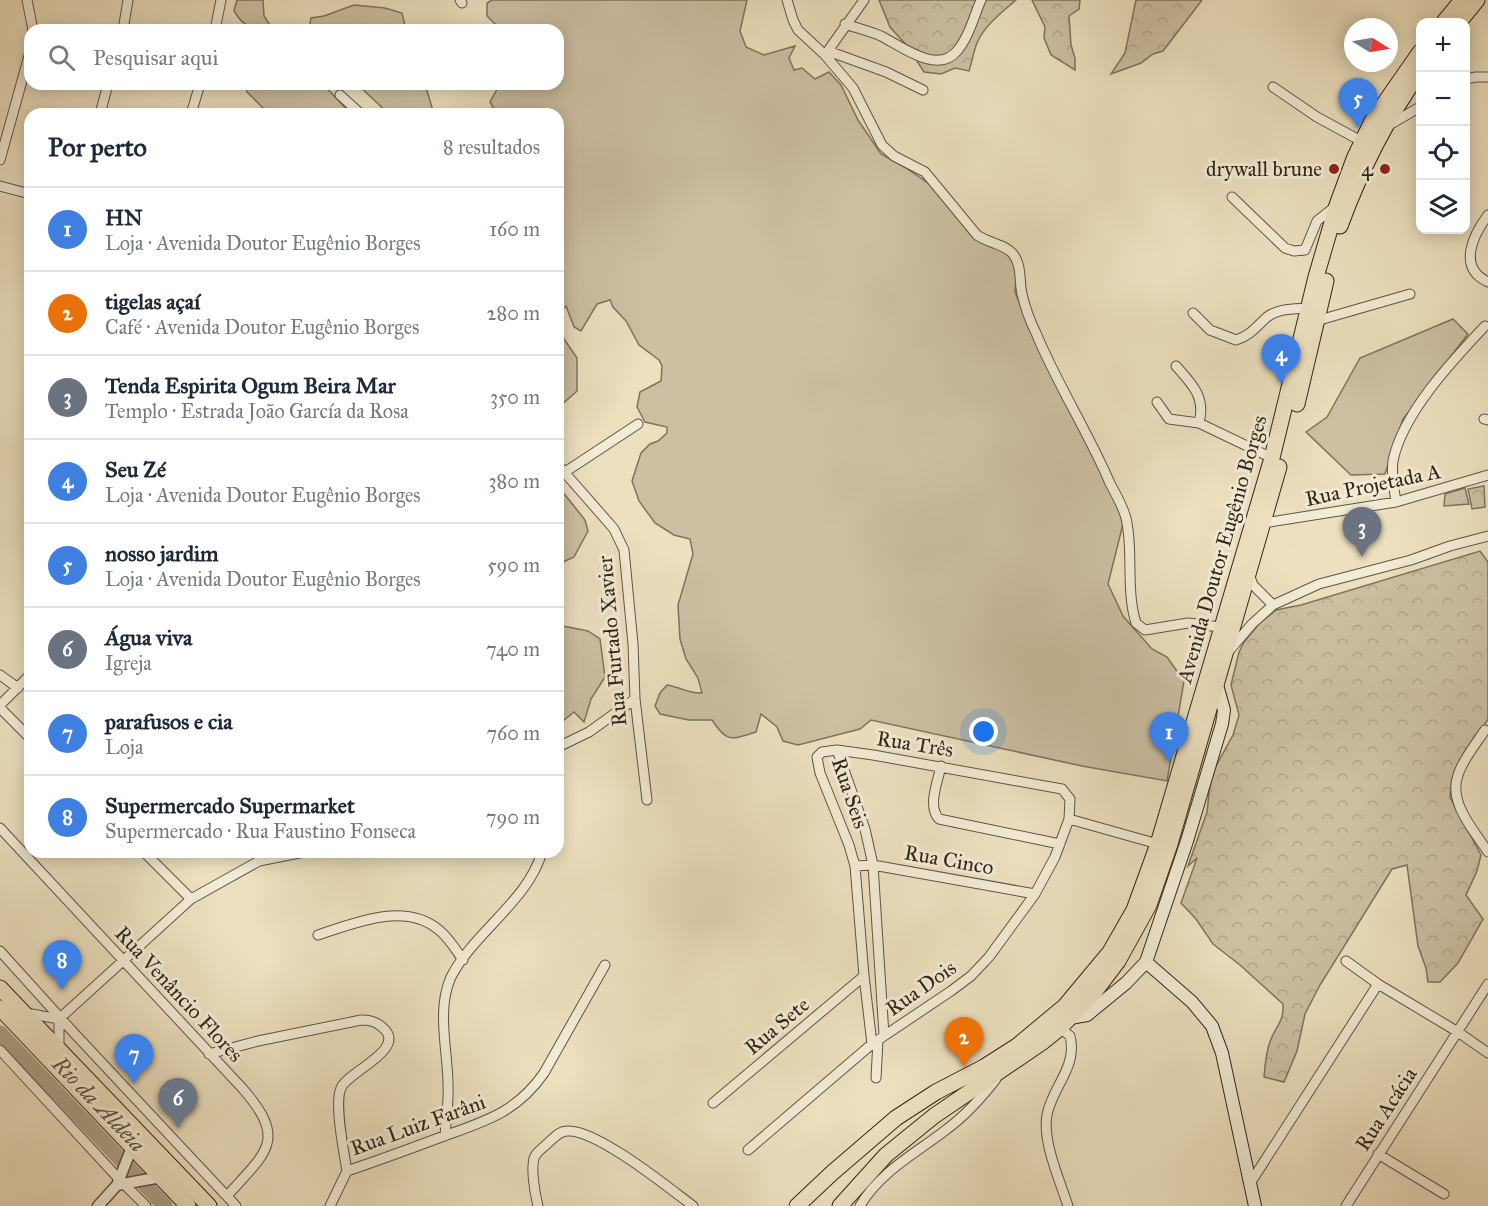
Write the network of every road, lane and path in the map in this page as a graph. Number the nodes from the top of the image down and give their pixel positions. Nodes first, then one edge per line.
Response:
1 (27, 0) edge
2 (128, 0) edge
3 (220, 0) edge
4 (787, 0) edge
5 (864, 0) edge
6 (981, 0) edge
7 (1462, 0) edge
8 (1477, 0) edge
9 (1447, 18) edge
10 (1462, 18) edge
11 (32, 24) edge
12 (124, 24) edge
13 (216, 24) edge
14 (845, 24) junction
15 (827, 53) junction
16 (1416, 58) edge
17 (24, 74) edge
18 (1488, 77) edge
19 (1416, 78) edge
20 (1470, 78) edge
21 (1273, 87) dead end
22 (106, 90) edge
23 (198, 90) edge
24 (923, 90) dead end
25 (340, 94) dead end
26 (102, 108) edge
27 (193, 108) edge
28 (355, 108) edge
29 (1416, 109) edge
30 (1384, 127) junction
31 (1363, 142) junction
32 (0, 160) edge
33 (0, 186) edge
34 (24, 192) edge
35 (1232, 197) dead end
36 (1337, 205) junction
37 (1488, 215) edge
38 (1488, 282) edge
39 (1410, 294) dead end
40 (1193, 313) dead end
41 (1312, 315) junction
42 (1485, 326) dead end
43 (1176, 366) dead end
44 (1157, 402) dead end
45 (1199, 423) junction
46 (638, 424) dead end
47 (1272, 458) junction
48 (564, 466) edge
49 (564, 471) edge
50 (1488, 475) edge
51 (1396, 502) junction
52 (1264, 523) junction
53 (1488, 536) edge
54 (1248, 572) junction
55 (1273, 605) junction
56 (1220, 627) junction
57 (1223, 658) junction
58 (0, 675) edge
59 (24, 682) edge
60 (1217, 685) junction
61 (18, 688) junction
62 (635, 699) junction
63 (0, 706) edge
64 (1485, 730) dead end
65 (24, 732) edge
66 (564, 744) edge
67 (837, 750) junction
68 (941, 766) junction
69 (647, 800) dead end
70 (1069, 819) junction
71 (0, 828) edge
72 (1060, 844) junction
73 (1158, 844) junction
74 (1488, 852) edge
75 (24, 853) edge
76 (28, 858) edge
77 (150, 858) edge
78 (257, 858) edge
79 (274, 858) edge
80 (539, 858) edge
81 (259, 861) junction
82 (873, 865) junction
83 (855, 866) junction
84 (1035, 894) junction
85 (191, 899) junction
86 (318, 935) dead end
87 (0, 951) edge
88 (124, 959) junction
89 (463, 960) junction
90 (1346, 961) dead end
91 (1146, 963) junction
92 (605, 965) dead end
93 (864, 976) junction
94 (1378, 984) junction
95 (1488, 984) edge
96 (0, 988) edge
97 (0, 1008) edge
98 (24, 1012) junction
99 (60, 1018) junction
100 (1065, 1023) junction
101 (1458, 1032) junction
102 (878, 1040) junction
103 (0, 1050) edge
104 (58, 1051) junction
105 (1488, 1053) edge
106 (209, 1054) junction
107 (1005, 1068) junction
108 (876, 1078) dead end
109 (712, 1103) dead end
110 (907, 1111) junction
111 (445, 1136) junction
112 (748, 1150) dead end
113 (130, 1151) junction
114 (1378, 1154) junction
115 (886, 1155) junction
116 (347, 1171) junction
117 (155, 1178) junction
118 (123, 1181) junction
119 (1251, 1182) junction
120 (1444, 1194) dead end
121 (227, 1196) junction
122 (98, 1206) edge
123 (146, 1206) edge
124 (188, 1206) edge
125 (209, 1206) edge
126 (236, 1206) edge
127 (330, 1206) edge
128 (538, 1206) edge
129 (693, 1206) edge
130 (797, 1206) edge
131 (807, 1206) edge
132 (834, 1206) edge
133 (840, 1206) edge
134 (860, 1206) edge
135 (1068, 1206) edge
136 (1255, 1206) edge
137 (1346, 1206) edge

1 - 11 street
2 - 12 street
3 - 13 street
4 - 15 street
5 - 14 street
6 - 14 street
7 - 9 highway
8 - 10 highway
14 - 15 street
15 - 24 street
15 - 56 street
16 - 31 highway, Avenida Doutor Eugênio Borges
17 - 32 street
18 - 20 street
19 - 30 highway, Avenida Doutor Eugênio Borges
21 - 31 street
22 - 26 street
23 - 27 street
25 - 28 street
29 - 30 street
30 - 41 highway, Avenida Doutor Eugênio Borges
31 - 36 highway, Avenida Doutor Eugênio Borges
33 - 34 street
35 - 36 street
36 - 41 highway, Avenida Doutor Eugênio Borges
37 - 38 street
39 - 41 street
40 - 41 street
41 - 47 highway, Avenida Doutor Eugênio Borges
41 - 52 highway, Avenida Doutor Eugênio Borges
42 - 51 street
43 - 45 street
44 - 45 street
45 - 47 street
46 - 48 street
47 - 56 highway, Avenida Doutor Eugênio Borges
49 - 62 street, Rua Furtado Xavier
50 - 51 street, Rua Projetada A
51 - 52 street, Rua Projetada A
52 - 54 highway, Avenida Doutor Eugênio Borges
53 - 55 street
54 - 55 street
54 - 57 highway, Avenida Doutor Eugênio Borges
55 - 57 street
56 - 73 highway, Avenida Doutor Eugênio Borges
57 - 60 highway, Avenida Doutor Eugênio Borges
58 - 61 street
59 - 61 street
60 - 91 main road
60 - 100 highway, Avenida Doutor Eugênio Borges
61 - 63 street
62 - 66 street
62 - 69 street, Rua Furtado Xavier
63 - 65 street
64 - 74 street
67 - 68 street, Rua Três
67 - 82 street, Rua Seis
67 - 83 street, Rua Seis
68 - 70 street, Rua Três
68 - 72 street
70 - 72 street, Rua Dois
70 - 73 street
71 - 75 street, Rua Venâncio Flores
72 - 84 street, Rua Dois
73 - 110 highway, Avenida Doutor Eugênio Borges
76 - 88 street, Rua Venâncio Flores
77 - 85 street
78 - 81 street
79 - 81 street
80 - 89 street
81 - 85 street
82 - 83 street, Rua Cinco
82 - 84 street, Rua Cinco
82 - 102 street, Rua Seis
83 - 93 street, Rua Seis
84 - 102 street, Rua Dois
85 - 88 street
86 - 89 street
87 - 99 street
88 - 99 street
88 - 106 street, Rua Venâncio Flores
89 - 111 street
90 - 94 street
91 - 100 main road
91 - 119 main road
92 - 111 street, Rua Luiz Farâni
93 - 102 street, Rua Seis
93 - 109 street, Rua Sete
94 - 101 street
94 - 119 street
95 - 101 street, Rua Acácia
96 - 98 highway
97 - 113 highway
98 - 99 street
98 - 104 highway
99 - 104 street
99 - 121 street
100 - 107 highway, Avenida Doutor Eugênio Borges
100 - 135 street
101 - 105 street
101 - 114 street, Rua Acácia
102 - 108 street, Rua Seis
102 - 112 street, Rua Dois
103 - 118 street
104 - 125 highway
106 - 116 street
106 - 121 street, Rua Venâncio Flores
107 - 115 highway, Avenida Doutor Eugênio Borges
107 - 134 street
110 - 130 highway, Avenida Doutor Eugênio Borges
110 - 131 highway
111 - 116 street, Rua Luiz Farâni
113 - 117 highway
113 - 118 street
114 - 120 street
114 - 137 street, Rua Acácia
115 - 132 highway
115 - 133 highway, Avenida Doutor Eugênio Borges
116 - 127 street, Rua Luiz Farâni
117 - 118 street
117 - 124 highway
118 - 122 street
118 - 123 street
119 - 136 main road
121 - 126 street
128 - 129 street

